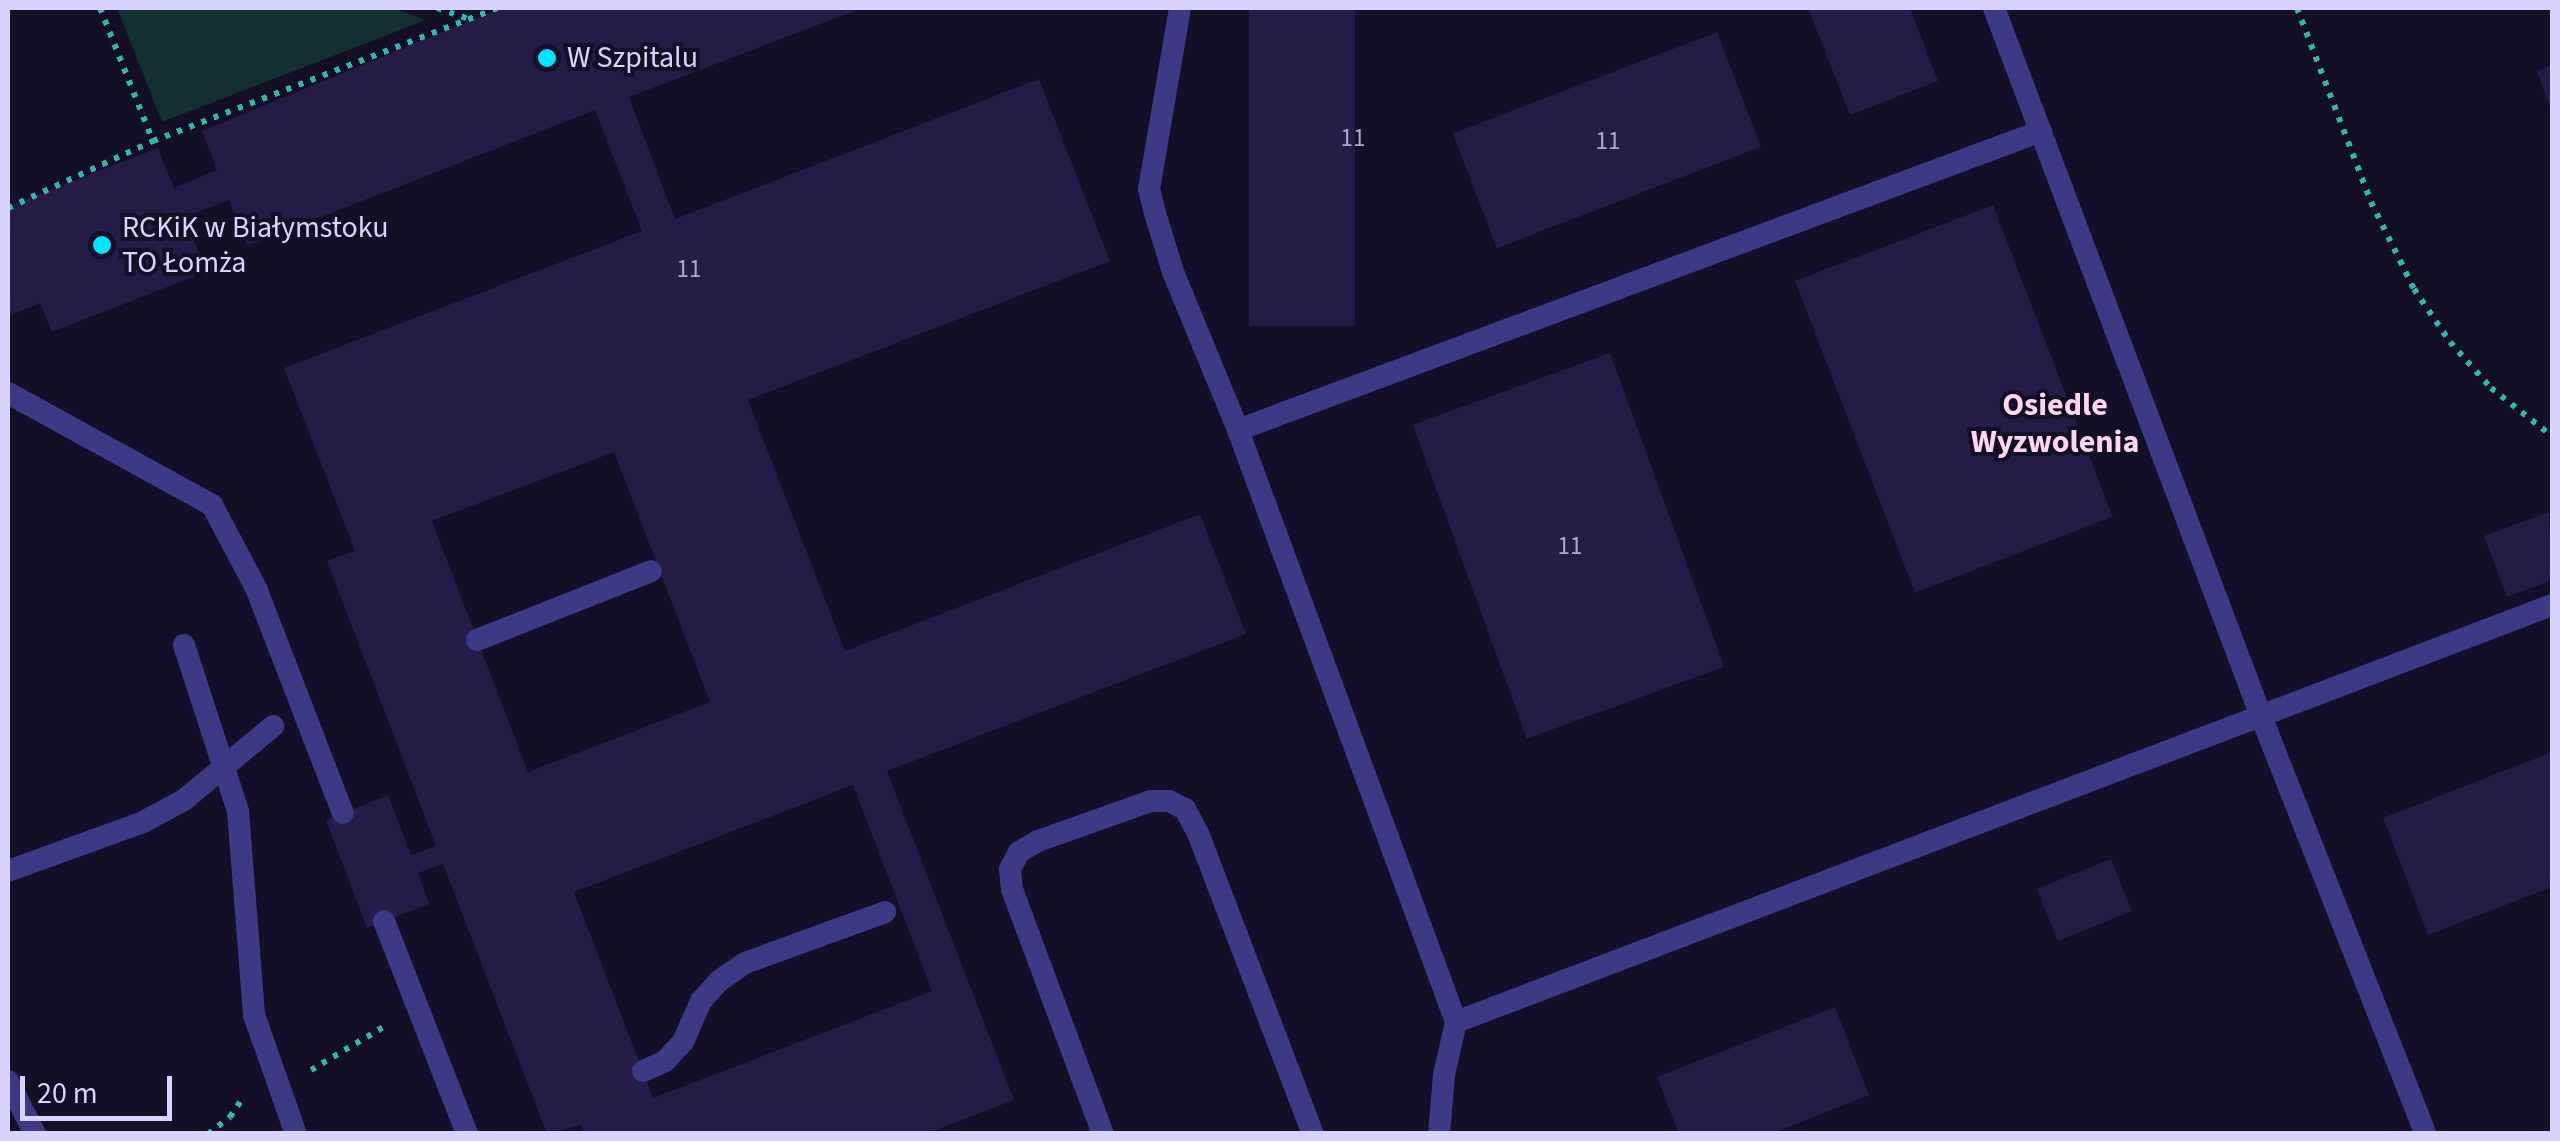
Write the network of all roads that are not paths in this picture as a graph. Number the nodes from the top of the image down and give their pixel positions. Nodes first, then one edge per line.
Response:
1 (1180, 8) edge
2 (1994, 8) edge
3 (2041, 130) junction
4 (8, 393) edge
5 (1238, 430) junction
6 (651, 570) dead end
7 (2552, 605) edge
8 (477, 640) dead end
9 (184, 645) dead end
10 (2262, 716) junction
11 (273, 726) dead end
12 (224, 764) junction
13 (343, 813) dead end
14 (8, 871) edge
15 (885, 912) dead end
16 (384, 921) dead end
17 (1456, 1022) junction
18 (643, 1071) dead end
19 (8, 1081) edge
20 (35, 1134) edge
21 (296, 1134) edge
22 (468, 1134) edge
23 (1102, 1134) edge
24 (1313, 1134) edge
25 (1439, 1134) edge
26 (2426, 1134) edge

1 - 5 lane
2 - 3 lane
3 - 5 lane
3 - 10 lane
4 - 13 lane
5 - 17 lane
6 - 8 lane
7 - 10 lane
9 - 12 lane
10 - 17 lane
10 - 26 lane
11 - 12 lane
12 - 14 lane
12 - 21 lane
15 - 18 lane
16 - 22 lane
17 - 25 lane
19 - 20 lane
23 - 24 lane

